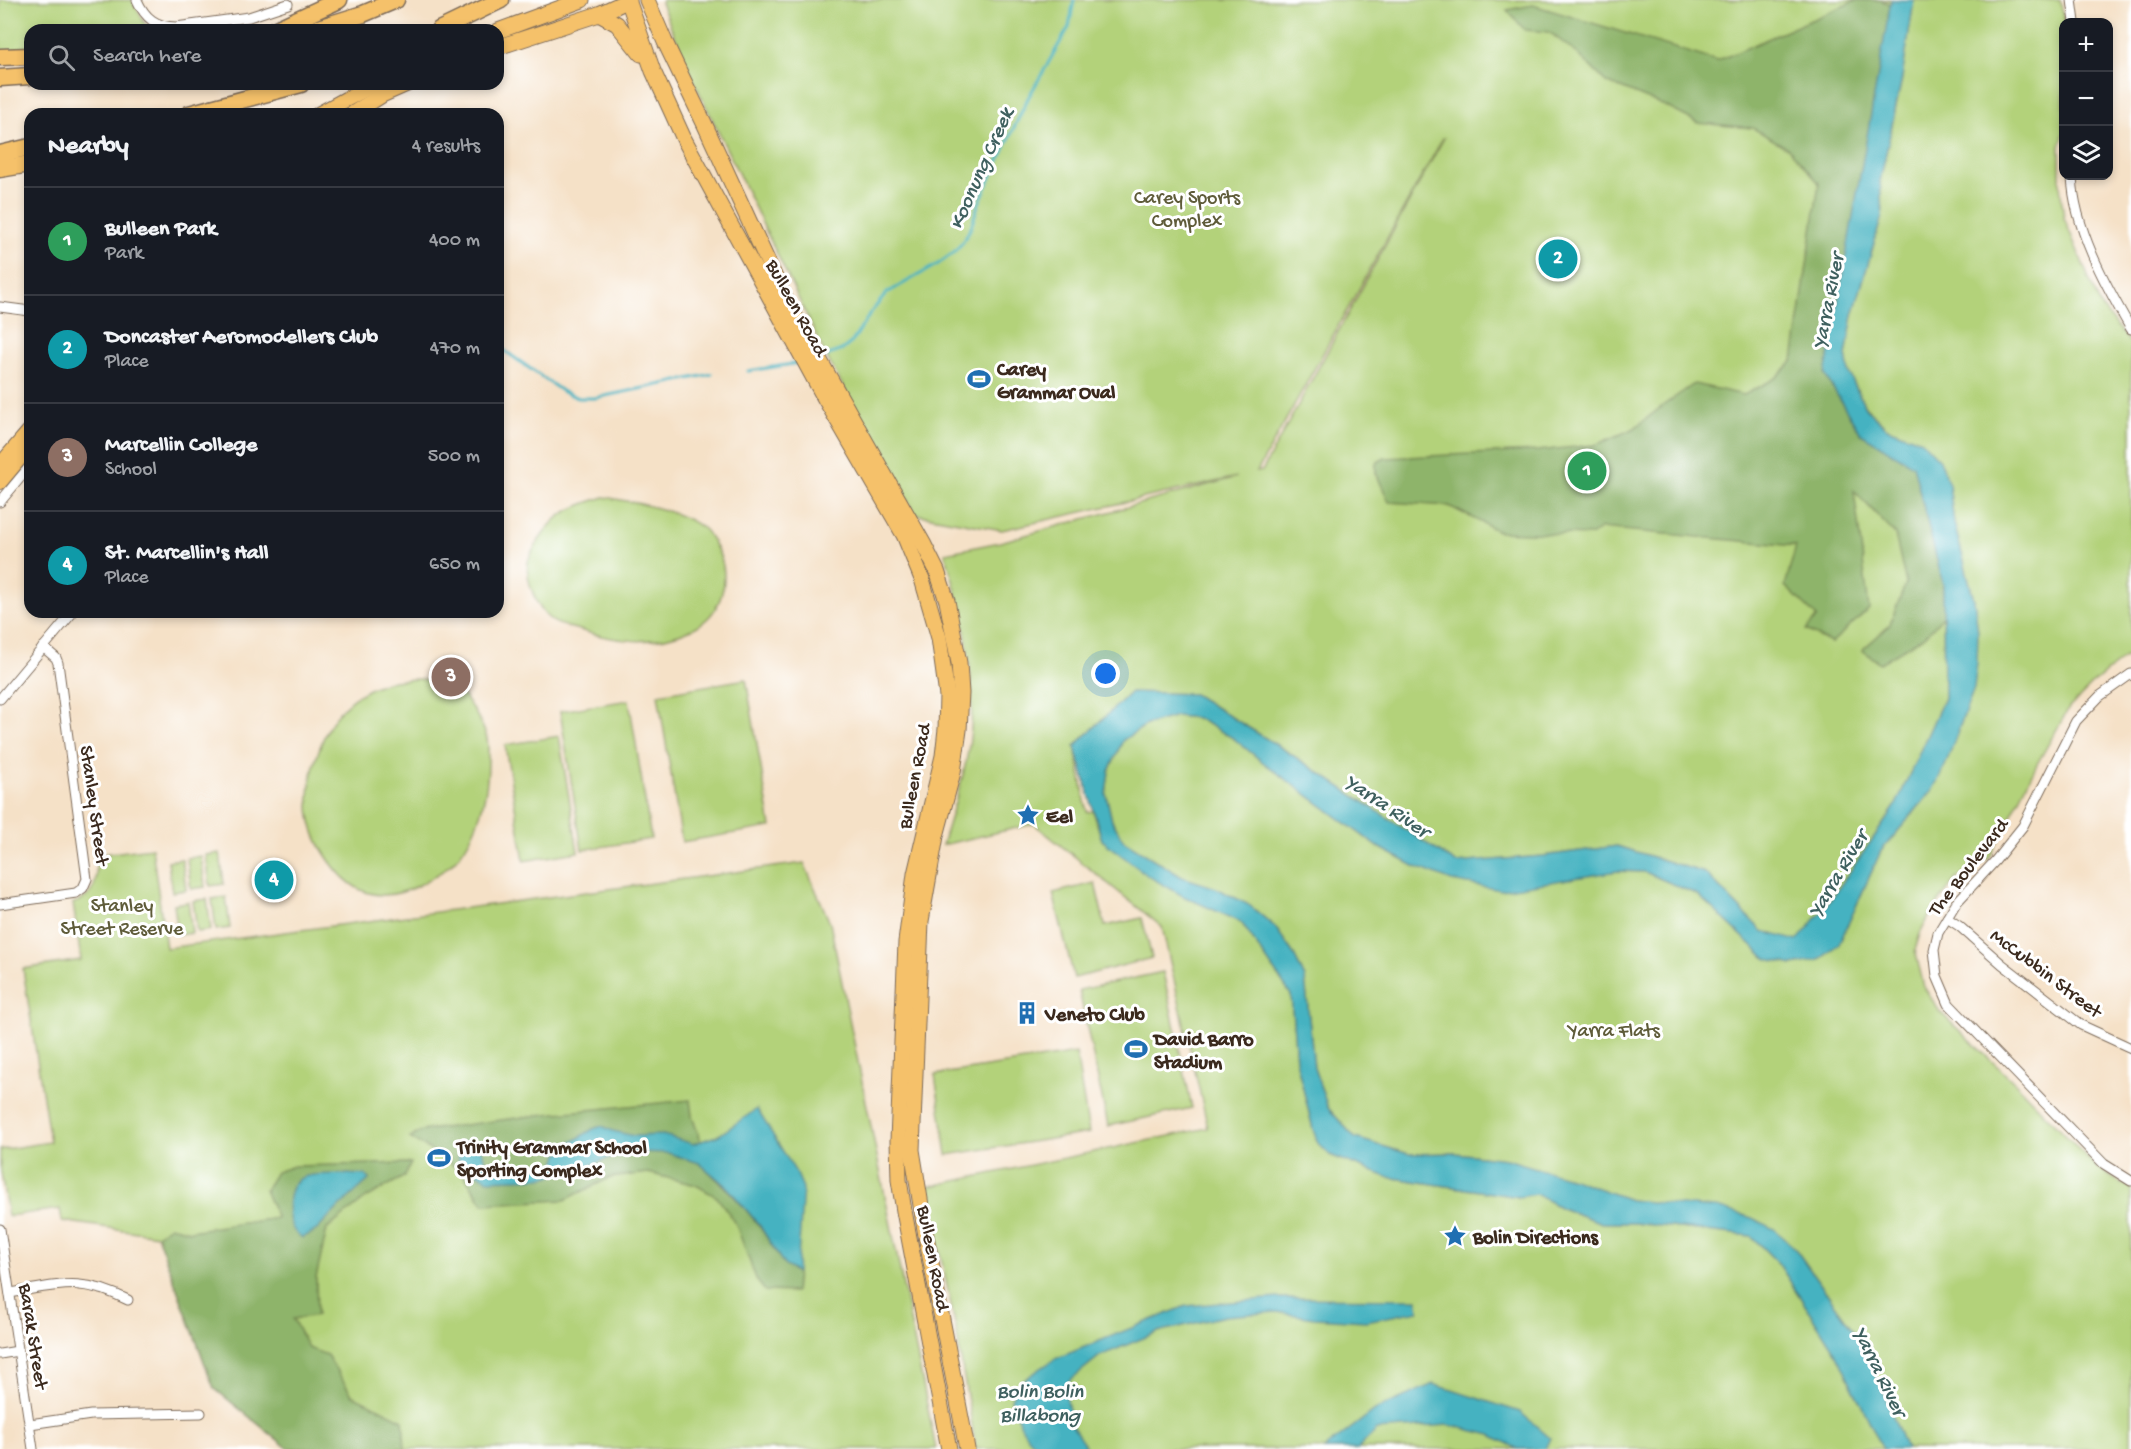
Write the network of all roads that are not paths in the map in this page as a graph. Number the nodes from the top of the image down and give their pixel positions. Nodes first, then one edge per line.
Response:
1 (137, 0) edge
2 (339, 0) edge
3 (397, 0) edge
4 (501, 0) edge
5 (582, 0) edge
6 (628, 0) edge
7 (647, 0) edge
8 (2072, 0) edge
9 (288, 4) dead end
10 (599, 14) junction
11 (2074, 18) edge
12 (157, 24) edge
13 (193, 24) edge
14 (287, 24) edge
15 (331, 24) edge
16 (343, 24) edge
17 (451, 24) edge
18 (504, 29) edge
19 (504, 45) edge
20 (24, 56) edge
21 (0, 57) edge
22 (653, 71) junction
23 (24, 76) edge
24 (0, 78) edge
25 (279, 90) edge
26 (363, 90) edge
27 (392, 90) edge
28 (211, 108) edge
29 (330, 108) edge
30 (361, 108) edge
31 (24, 148) edge
32 (0, 154) edge
33 (24, 165) edge
34 (0, 169) edge
35 (2072, 180) edge
36 (0, 307) edge
37 (24, 310) edge
38 (2131, 329) edge
39 (830, 394) junction
40 (24, 437) edge
41 (24, 453) edge
42 (0, 465) edge
43 (24, 473) edge
44 (0, 482) edge
45 (0, 502) edge
46 (68, 618) edge
47 (43, 647) junction
48 (2131, 674) edge
49 (0, 699) edge
50 (0, 904) edge
51 (1947, 918) junction
52 (2131, 1048) edge
53 (2131, 1181) edge
54 (0, 1229) edge
55 (10, 1293) junction
56 (129, 1300) dead end
57 (18, 1351) junction
58 (0, 1354) edge
59 (201, 1413) dead end
60 (30, 1424) junction
61 (33, 1449) edge
62 (949, 1449) edge
63 (967, 1449) edge

1 - 12 street
2 - 14 highway
3 - 15 highway
3 - 16 highway
4 - 17 highway
5 - 18 highway
6 - 10 highway
6 - 22 highway, Bulleen Road
7 - 39 highway, Bulleen Road
8 - 11 street
9 - 13 street
10 - 19 highway
10 - 22 highway
20 - 21 highway
22 - 39 highway, Bulleen Road
23 - 24 highway
25 - 28 highway
26 - 29 highway
27 - 30 highway
31 - 32 highway
33 - 34 highway
35 - 38 street
36 - 37 street
39 - 62 highway, Bulleen Road
39 - 63 highway, Bulleen Road
40 - 42 main road
41 - 44 main road
43 - 45 street
46 - 47 street
47 - 49 street
47 - 50 street, Stanley Street
48 - 51 street, The Boulevard
51 - 52 street, McCubbin Street
51 - 53 street, The Boulevard
54 - 55 street, Barak Street
55 - 56 street
55 - 57 street, Barak Street
57 - 58 street
57 - 60 street, Barak Street
59 - 60 street
60 - 61 street, Barak Street

